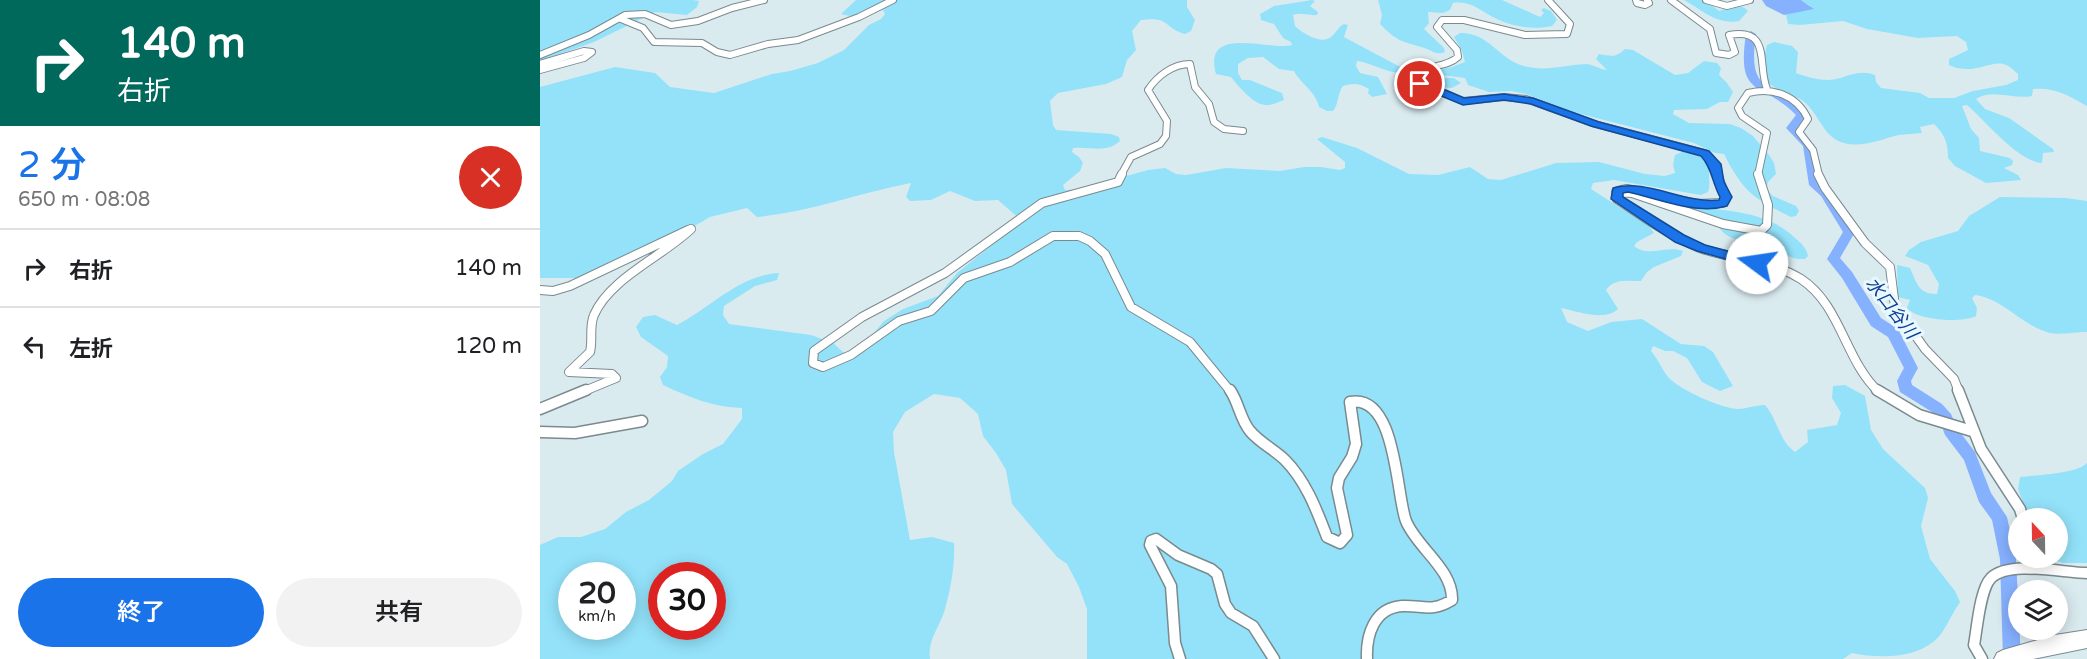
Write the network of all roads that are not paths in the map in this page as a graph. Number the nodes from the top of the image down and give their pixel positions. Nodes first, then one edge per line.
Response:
1 (764, 0) edge
2 (893, 0) edge
3 (1548, 0) edge
4 (1636, 0) edge
5 (1647, 0) edge
6 (1671, 0) edge
7 (1706, 0) edge
8 (1750, 0) edge
9 (621, 19) junction
10 (540, 55) edge
11 (540, 64) edge
12 (540, 70) edge
13 (1767, 88) junction
14 (1243, 131) dead end
15 (1616, 192) junction
16 (540, 290) edge
17 (540, 409) edge
18 (642, 421) dead end
19 (1972, 431) junction
20 (540, 432) edge
21 (2019, 508) edge
22 (2018, 568) edge
23 (2059, 568) edge
24 (2087, 573) edge
25 (2087, 639) edge
26 (1180, 659) edge
27 (1274, 659) edge
28 (1367, 659) edge
29 (1982, 659) edge
30 (2003, 659) edge

1 - 9 street
2 - 9 street
3 - 15 street
4 - 5 street
6 - 13 street
7 - 8 street
9 - 10 street
11 - 12 street
13 - 15 street
13 - 19 street
14 - 28 street
15 - 19 street
16 - 17 street
18 - 20 street
19 - 21 street
22 - 29 street
23 - 24 street
25 - 30 main road
26 - 27 street

